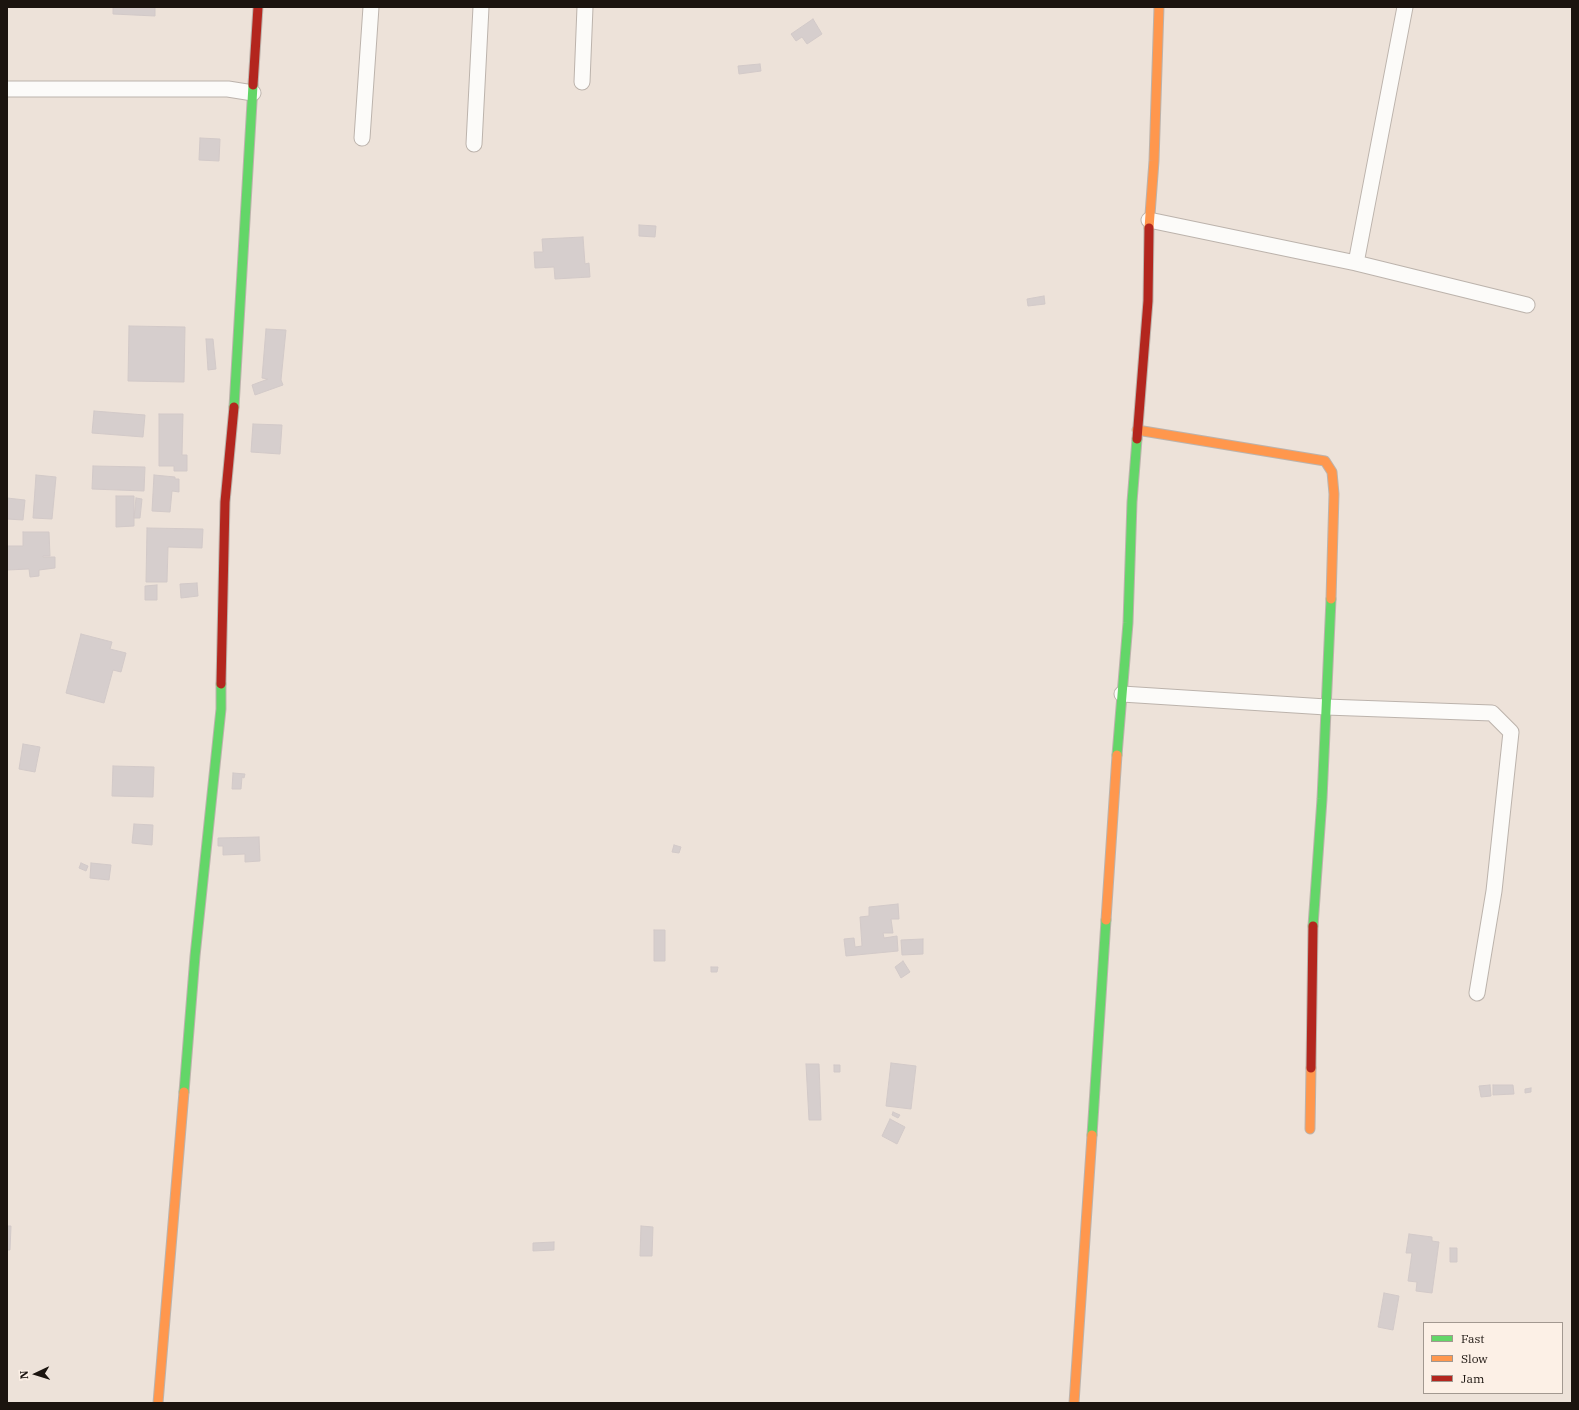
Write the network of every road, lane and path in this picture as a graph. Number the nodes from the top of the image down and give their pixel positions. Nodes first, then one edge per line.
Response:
1 (258, 7) edge
2 (372, 7) edge
3 (481, 7) edge
4 (585, 7) edge
5 (1159, 7) edge
6 (1405, 7) edge
7 (582, 82) dead end
8 (7, 88) edge
9 (253, 92) junction
10 (362, 138) dead end
11 (474, 144) dead end
12 (1149, 220) junction
13 (1356, 263) junction
14 (1527, 305) dead end
15 (1137, 430) junction
16 (1122, 694) junction
17 (1326, 707) junction
18 (1477, 993) dead end
19 (1310, 1129) dead end
20 (158, 1403) edge
21 (1074, 1403) edge

1 - 9 street
2 - 10 street
3 - 11 street
4 - 7 street
5 - 12 street
6 - 13 street
8 - 9 street
9 - 20 street
12 - 13 street
12 - 15 street
13 - 14 street
15 - 16 street
15 - 17 street
16 - 17 street
16 - 21 street
17 - 18 street
17 - 19 street

